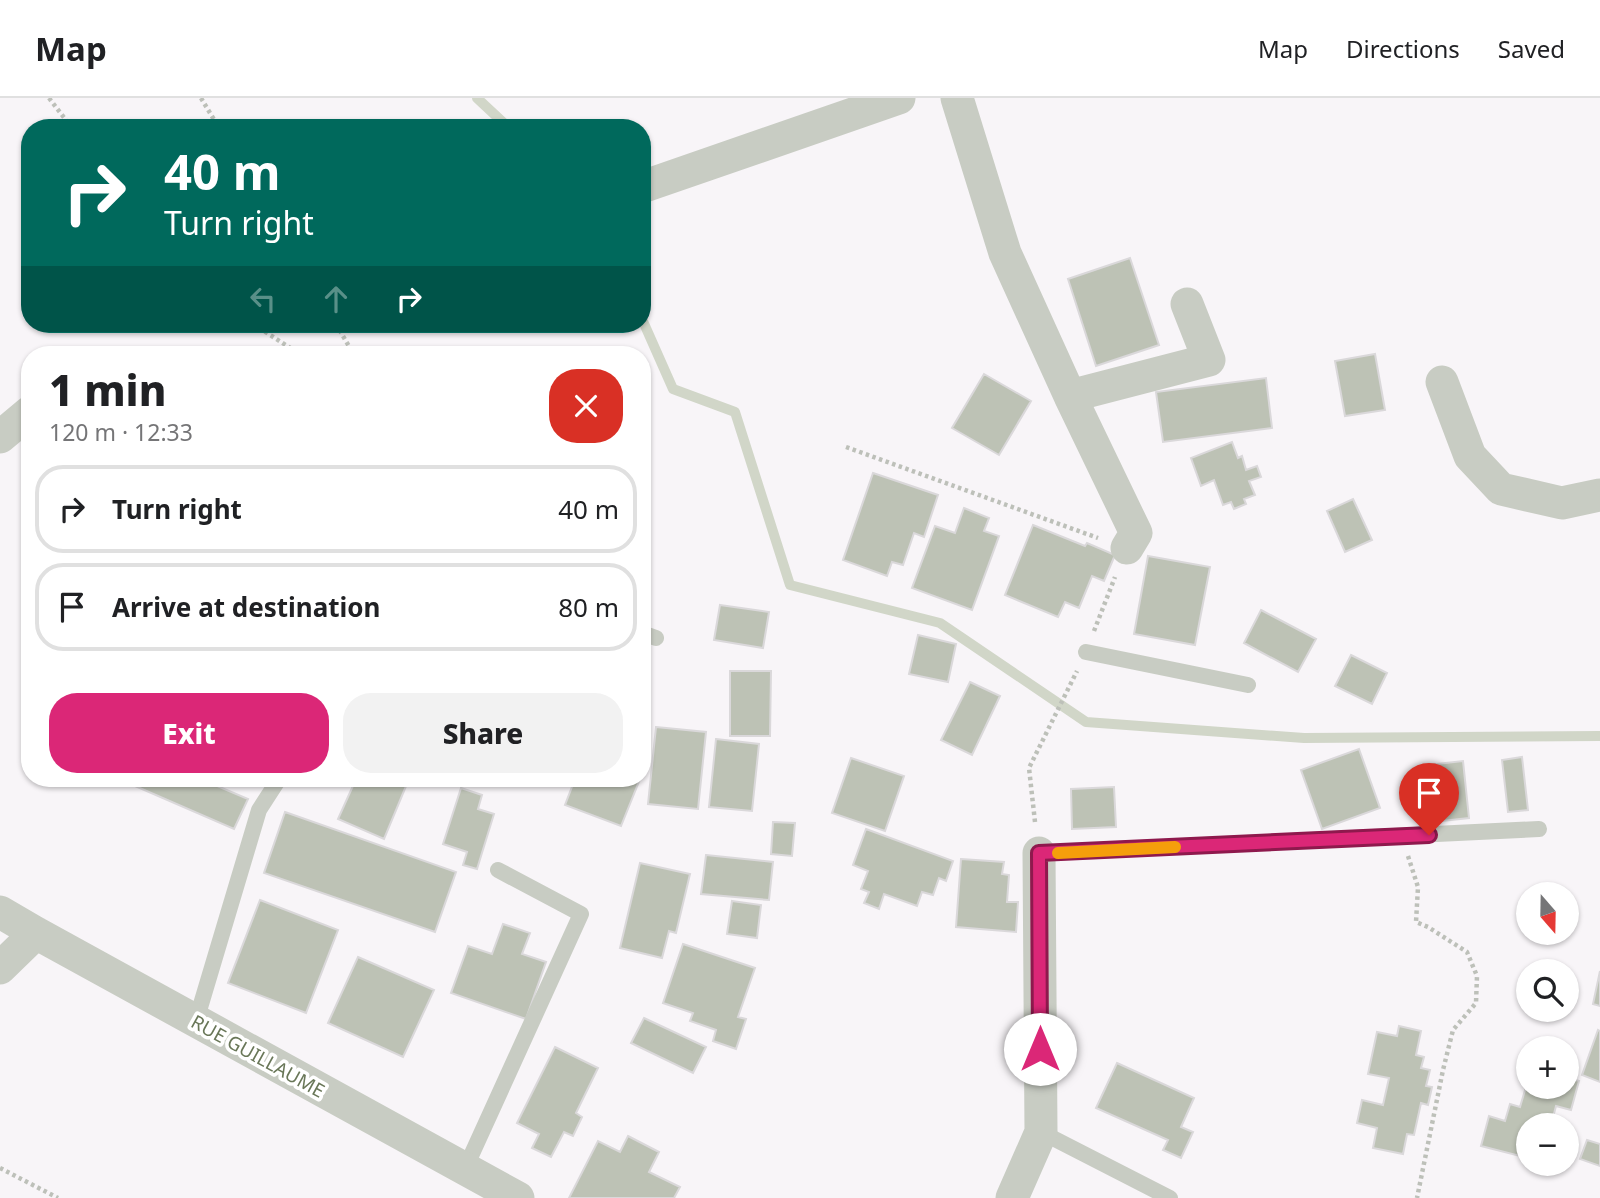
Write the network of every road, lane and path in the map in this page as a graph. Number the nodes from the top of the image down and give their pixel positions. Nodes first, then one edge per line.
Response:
1 (49, 98) edge
2 (201, 98) edge
3 (899, 98) edge
4 (957, 98) edge
5 (65, 119) edge
6 (214, 119) edge
7 (651, 184) edge
8 (1187, 304) dead end
9 (267, 333) edge
10 (287, 346) edge
11 (1441, 382) dead end
12 (1070, 396) junction
13 (21, 420) edge
14 (0, 437) edge
15 (845, 447) dead end
16 (1600, 495) edge
17 (1127, 548) junction
18 (1086, 652) junction
19 (1248, 685) dead end
20 (274, 787) edge
21 (1539, 829) dead end
22 (1402, 836) junction
23 (1039, 853) junction
24 (498, 870) dead end
25 (0, 912) edge
26 (36, 933) junction
27 (0, 968) edge
28 (196, 1021) junction
29 (1041, 1132) junction
30 (0, 1168) edge
31 (464, 1169) junction
32 (58, 1198) edge
33 (518, 1198) edge
34 (1012, 1198) edge
35 (1170, 1198) edge
36 (1417, 1198) edge

1 - 5 path
2 - 6 path
3 - 7 street
4 - 12 street
8 - 12 street
9 - 10 path
11 - 16 street
12 - 17 street
13 - 14 street
15 - 17 path
17 - 18 path
18 - 19 lane
18 - 23 path
20 - 28 lane
21 - 22 lane
22 - 23 lane
22 - 36 path
23 - 29 street
24 - 31 lane
25 - 26 street, RUE GUILLAUME
26 - 27 street
26 - 28 street, RUE GUILLAUME
28 - 31 street, RUE GUILLAUME
29 - 34 street
29 - 35 lane
30 - 32 path
31 - 33 street, RUE GUILLAUME

